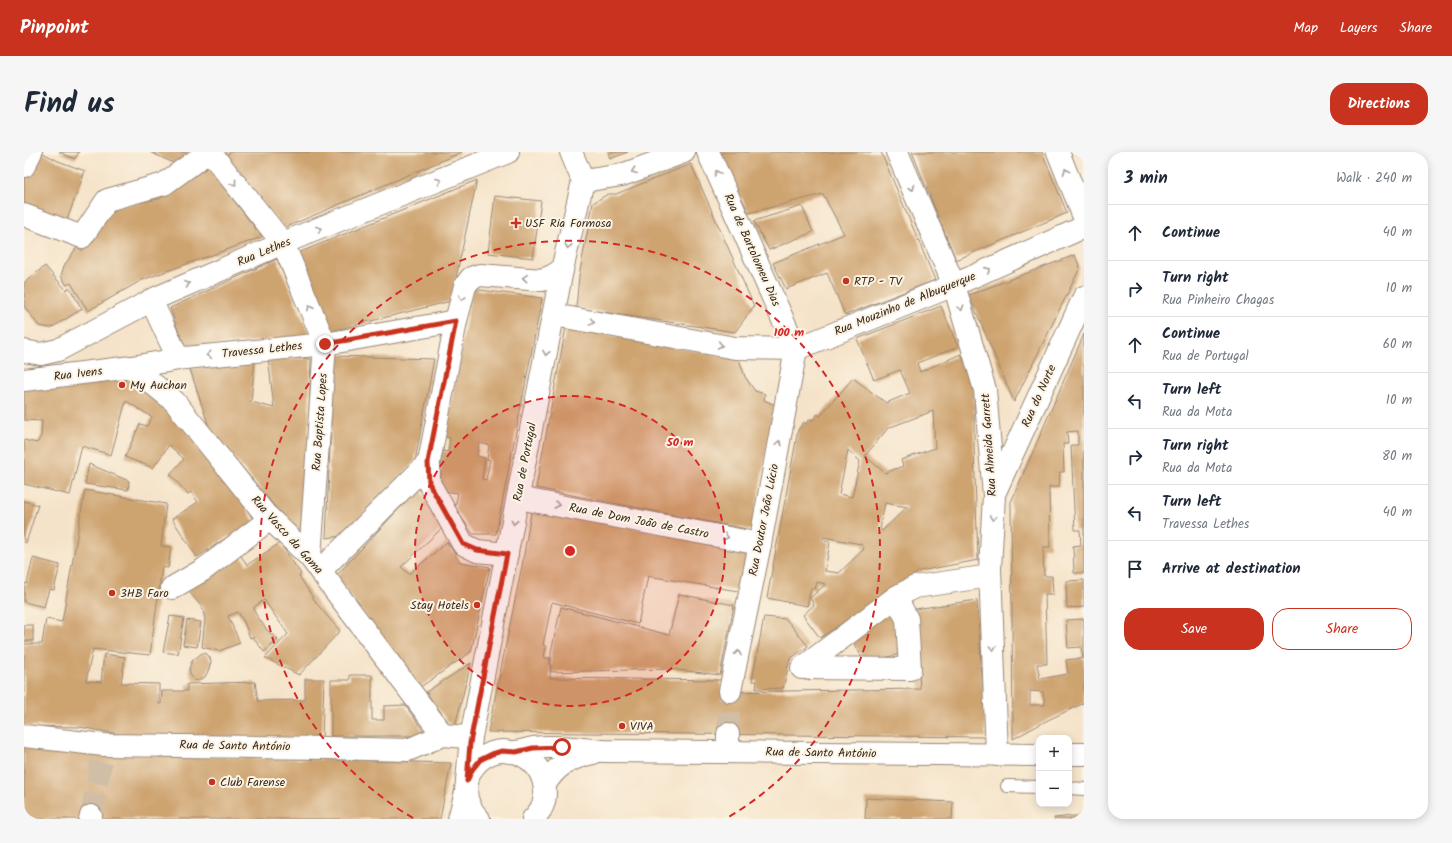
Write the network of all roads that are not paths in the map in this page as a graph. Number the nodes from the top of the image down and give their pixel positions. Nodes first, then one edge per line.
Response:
1 (31, 152) edge
2 (508, 152) edge
3 (571, 152) edge
4 (684, 152) edge
5 (708, 152) edge
6 (897, 152) edge
7 (1058, 152) edge
8 (212, 153) edge
9 (24, 166) edge
10 (583, 181) junction
11 (24, 214) edge
12 (1084, 216) edge
13 (1084, 227) edge
14 (283, 244) junction
15 (562, 270) junction
16 (954, 285) junction
17 (1084, 297) edge
18 (151, 300) junction
19 (554, 315) junction
20 (456, 321) junction
21 (325, 344) junction
22 (796, 349) junction
23 (24, 351) edge
24 (185, 358) junction
25 (132, 367) junction
26 (24, 380) edge
27 (428, 462) junction
28 (994, 495) junction
29 (518, 498) junction
30 (270, 519) junction
31 (760, 544) junction
32 (507, 554) junction
33 (315, 564) junction
34 (990, 576) junction
35 (172, 588) dead end
36 (896, 598) junction
37 (730, 691) tunnel mouth
38 (443, 735) junction
39 (24, 736) edge
40 (468, 740) junction
41 (604, 751) junction
42 (516, 752) junction
43 (997, 755) junction
44 (1036, 755) edge
45 (544, 784) junction
46 (466, 786) junction
47 (1007, 786) dead end
48 (1036, 787) edge
49 (1072, 788) edge
50 (1084, 789) edge
51 (539, 815) edge
52 (459, 819) edge
53 (479, 819) edge

1 - 9 street
14 -> 2 street, Rua Lethes
3 - 10 street
4 -> 10 street
22 -> 5 street, Rua de Bartolomeu Dias
6 -> 16 street, Rua Almeida Garrett
12 -> 7 street
8 - 11 street
8 -> 14 street, Rua Baptista Lopes
10 -> 15 street, Rua de Portugal
16 -> 13 street, Rua Mouzinho de Albuquerque
18 -> 14 street, Rua Lethes
21 -> 14 street, Rua Baptista Lopes
15 - 19 street, Rua de Portugal
15 -> 20 street
16 - 22 street, Rua Mouzinho de Albuquerque
16 -> 28 street, Rua Almeida Garrett
17 - 28 street, Rua do Norte
18 - 23 street, Rua Lethes
18 - 24 street
19 -> 22 street, Rua Mouzinho de Albuquerque
19 -> 29 street, Rua de Portugal
20 - 21 street, Travessa Lethes
20 - 27 street
21 -> 24 street, Travessa Lethes
21 - 33 street, Rua Baptista Lopes
31 -> 22 street, Rua Doutor João Lúcio
24 - 25 street, Travessa Lethes
25 - 26 street, Rua Ivens
25 - 30 street, Rua Vasco da Gama
27 - 32 street
27 - 33 street
28 -> 34 street, Rua Almeida Garrett
29 -> 31 street, Rua de Dom João de Castro
29 -> 32 street, Rua de Portugal
30 - 33 street, Rua Vasco da Gama
30 - 35 street
37 -> 31 street, Rua Doutor João Lúcio
32 - 40 street, Rua de Portugal
33 - 38 street, Rua Vasco da Gama
34 - 36 street
34 -> 43 street, Rua Almeida Garrett
36 - 36 street
38 - 39 street, Rua de Santo António
38 - 40 street
40 - 46 street, Rua de Portugal
41 - 42 street
41 - 43 street, Rua de Santo António
41 - 45 street
42 - 45 street
42 - 46 street
43 - 44 street, Rua de Santo António
45 - 51 street
46 - 52 street
46 - 53 street
47 - 48 lane
49 - 50 lane

